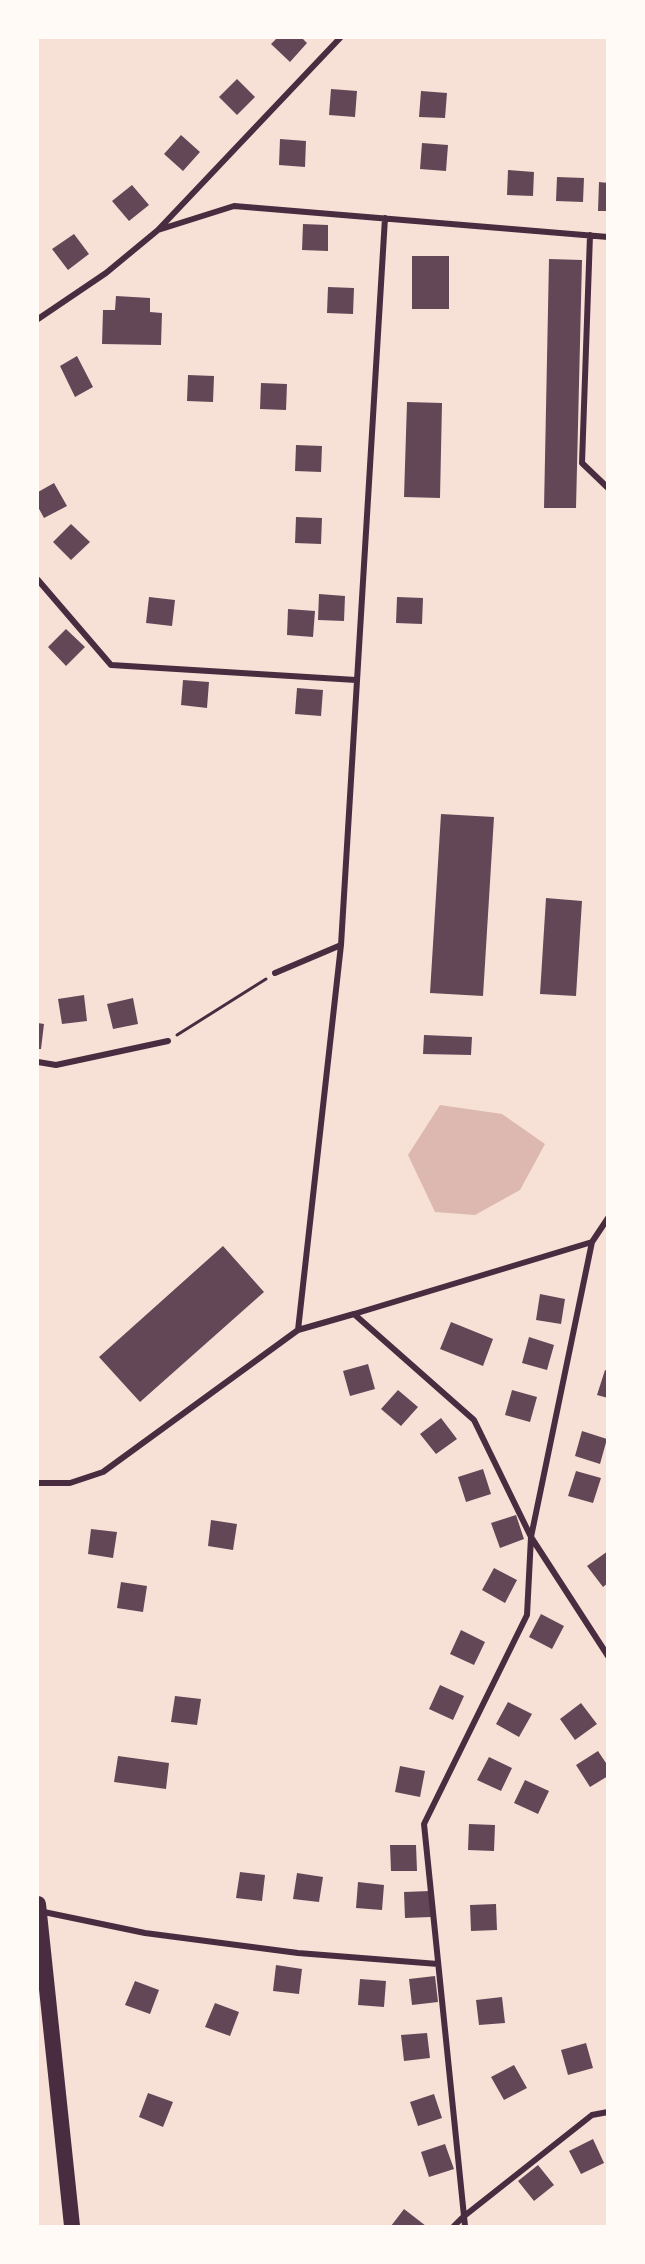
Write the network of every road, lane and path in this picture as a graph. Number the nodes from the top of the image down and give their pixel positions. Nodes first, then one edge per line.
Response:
1 (340, 38) edge
2 (385, 218) junction
3 (158, 230) junction
4 (590, 235) junction
5 (608, 237) edge
6 (38, 319) edge
7 (608, 488) edge
8 (38, 580) edge
9 (356, 680) junction
10 (341, 945) junction
11 (275, 974) joint
12 (168, 1041) joint
13 (38, 1062) edge
14 (608, 1218) edge
15 (592, 1242) junction
16 (354, 1314) junction
17 (298, 1330) junction
18 (38, 1483) edge
19 (531, 1537) junction
20 (608, 1656) edge
21 (38, 1908) edge
22 (438, 1964) junction
23 (608, 2112) edge
24 (463, 2217) junction
25 (72, 2226) edge
26 (454, 2226) edge
27 (465, 2226) edge

1 - 3 street
2 - 3 street
2 - 4 street
2 - 9 street
3 - 6 street
4 - 5 street
4 - 7 street
8 - 9 street
9 - 10 street
10 - 11 street
10 - 17 street
11 - 12 path
12 - 13 street
14 - 15 street
15 - 16 street
15 - 19 street
16 - 17 street
16 - 19 street
17 - 18 street
19 - 20 street
19 - 22 street
21 - 22 street
21 - 25 highway
22 - 24 street
23 - 24 street
24 - 26 street
24 - 27 street

